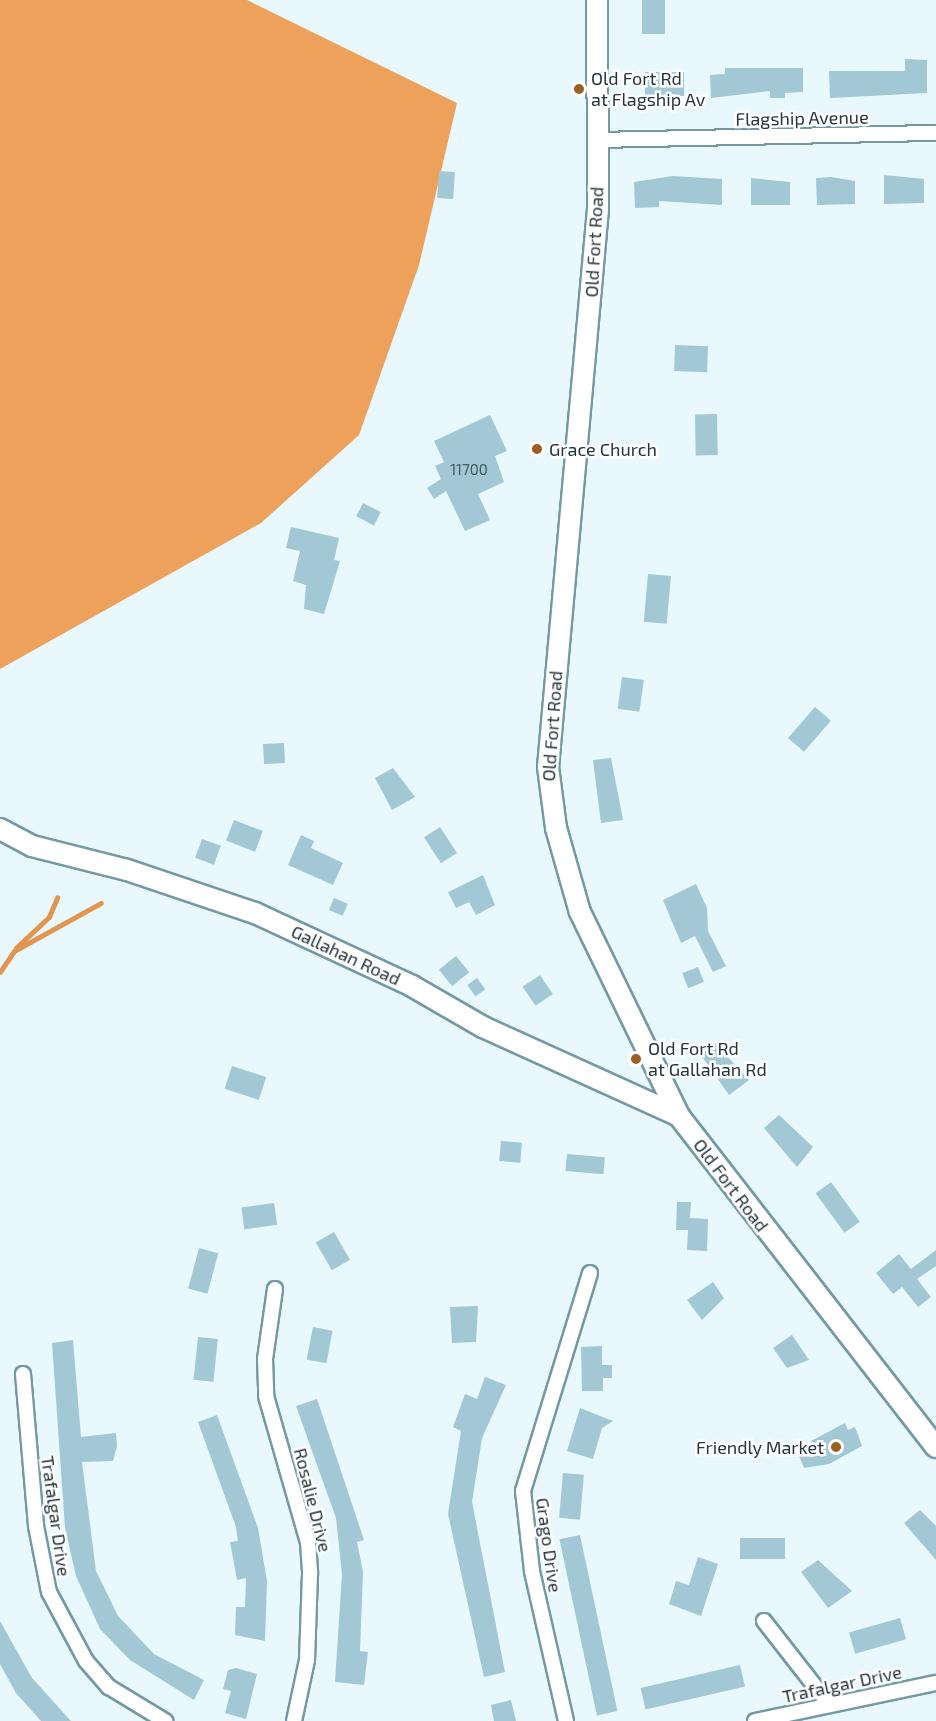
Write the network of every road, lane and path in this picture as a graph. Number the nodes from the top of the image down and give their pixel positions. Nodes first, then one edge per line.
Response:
1 (597, 0) edge
2 (936, 133) edge
3 (597, 140) junction
4 (0, 829) edge
5 (679, 1116) junction
6 (590, 1273) dead end
7 (275, 1289) dead end
8 (23, 1374) dead end
9 (936, 1447) edge
10 (764, 1621) dead end
11 (936, 1683) edge
12 (828, 1703) junction
13 (165, 1721) edge
14 (294, 1721) edge
15 (566, 1721) edge
16 (755, 1721) edge

1 - 3 main road, Old Fort Road
2 - 3 street, Flagship Avenue
3 - 5 main road, Old Fort Road
4 - 5 main road, Gallahan Road
5 - 9 main road, Old Fort Road
6 - 15 street, Grago Drive
7 - 14 street, Rosalie Drive
8 - 13 street, Trafalgar Drive
10 - 12 street
11 - 12 street, Trafalgar Drive
12 - 16 street, Trafalgar Drive

